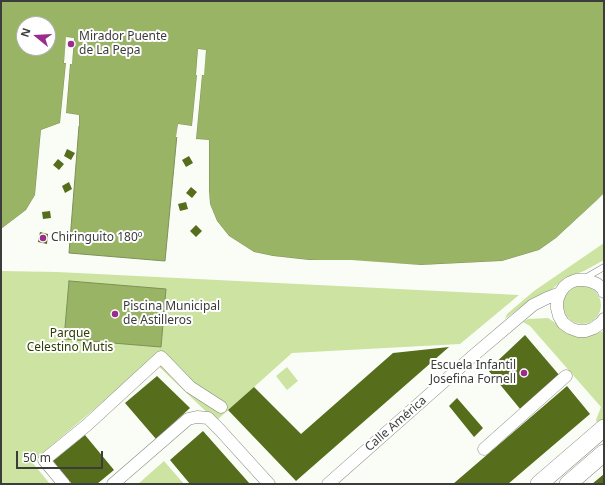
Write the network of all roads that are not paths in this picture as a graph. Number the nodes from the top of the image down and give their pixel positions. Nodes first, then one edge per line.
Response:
1 (604, 267) edge
2 (583, 280) junction
3 (604, 289) edge
4 (560, 293) junction
5 (603, 322) edge
6 (566, 376) dead end
7 (221, 407) dead end
8 (604, 428) edge
9 (484, 449) dead end
10 (601, 457) edge
11 (64, 484) edge
12 (113, 484) edge
13 (269, 484) edge
14 (328, 484) edge
15 (539, 484) edge
16 (568, 484) edge

1 - 2 lane
2 - 3 street
2 - 4 street, Calle América
4 - 5 street
4 - 14 street, Calle América
6 - 9 street
7 - 11 street
8 - 15 main road
10 - 16 main road
12 - 13 street

